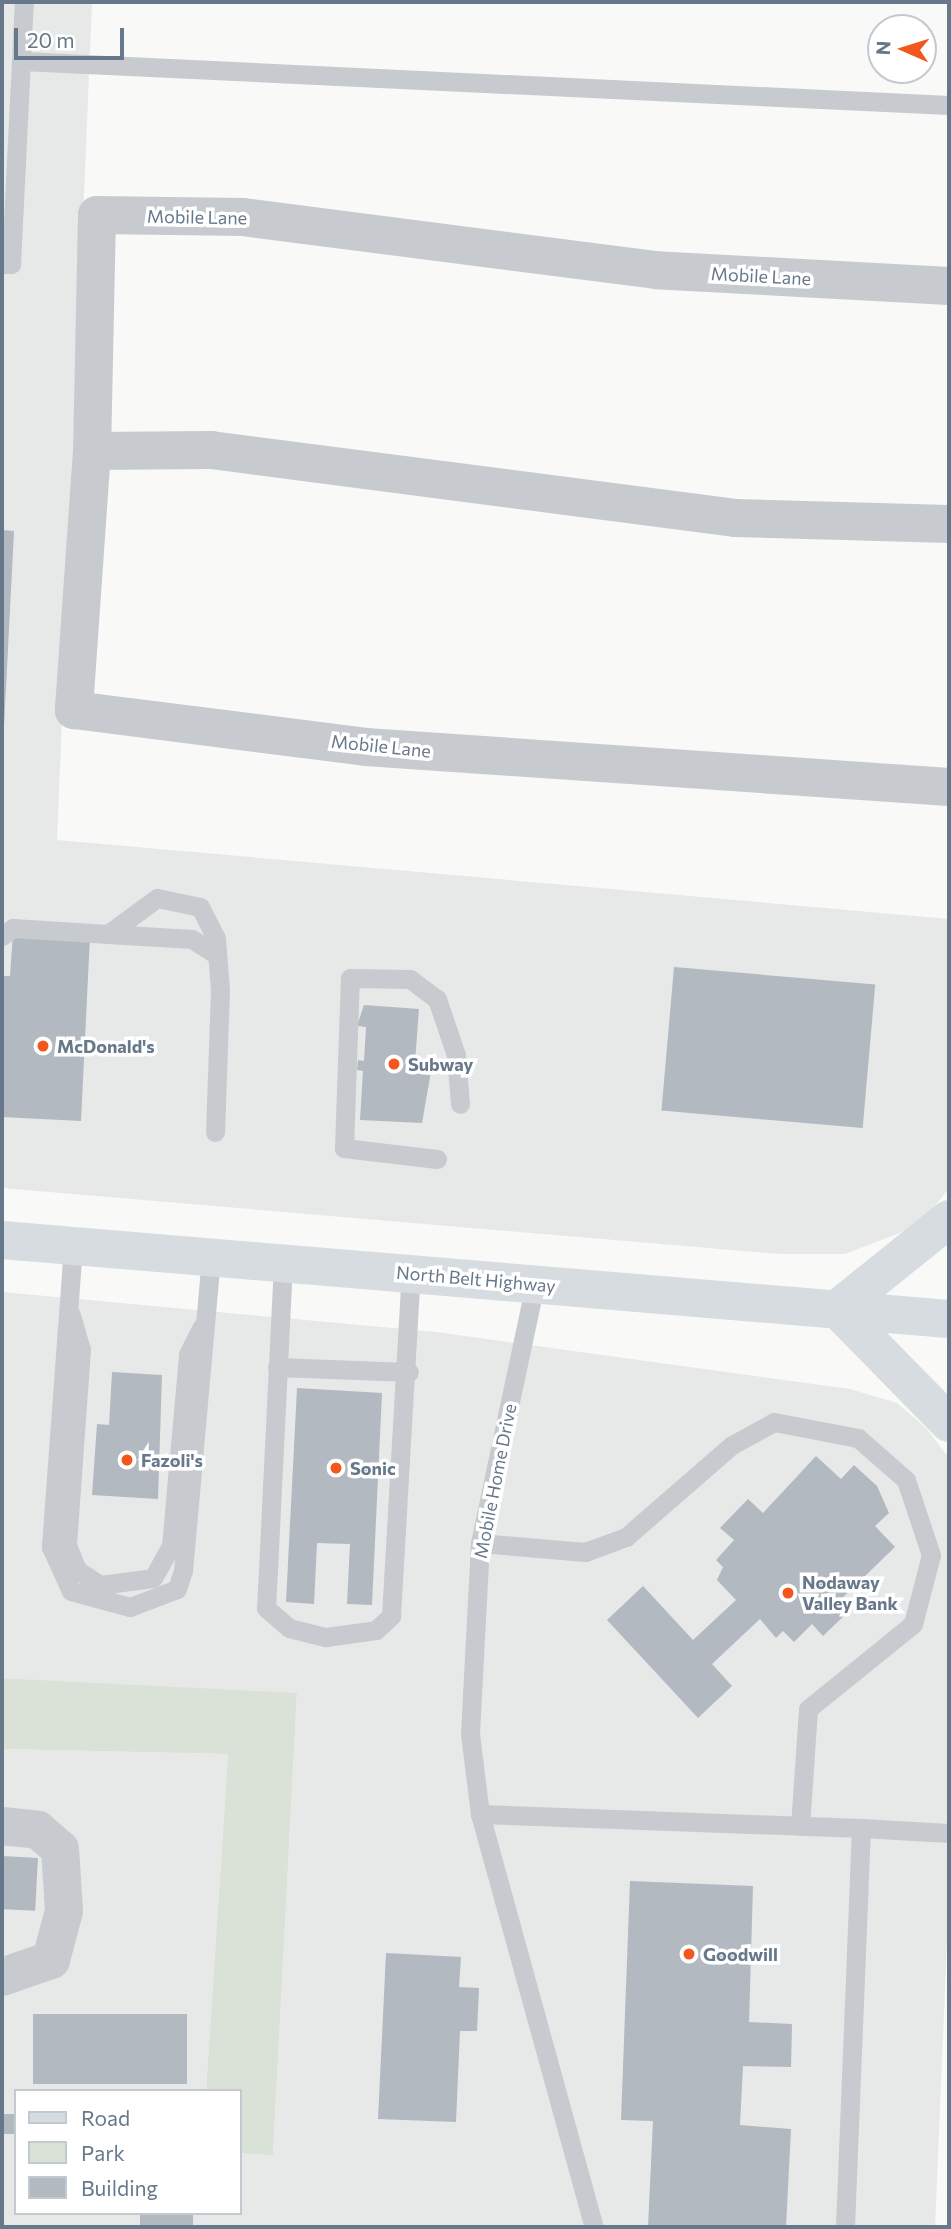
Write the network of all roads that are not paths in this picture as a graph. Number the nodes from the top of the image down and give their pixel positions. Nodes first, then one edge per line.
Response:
1 (24, 2) edge
2 (22, 61) junction
3 (949, 104) edge
4 (2, 264) edge
5 (949, 286) edge
6 (92, 451) junction
7 (949, 524) edge
8 (949, 787) edge
9 (108, 934) junction
10 (2, 936) edge
11 (217, 955) junction
12 (460, 1104) dead end
13 (215, 1132) dead end
14 (437, 1158) dead end
15 (949, 1219) edge
16 (2, 1240) edge
17 (73, 1246) junction
18 (211, 1257) junction
19 (283, 1263) junction
20 (411, 1274) junction
21 (536, 1284) junction
22 (68, 1304) junction
23 (837, 1309) junction
24 (206, 1318) junction
25 (949, 1319) edge
26 (277, 1367) junction
27 (409, 1372) junction
28 (949, 1423) edge
29 (480, 1543) junction
30 (480, 1814) junction
31 (2, 1826) edge
32 (800, 1826) junction
33 (861, 1828) junction
34 (949, 1833) edge
35 (2, 1977) edge
36 (594, 2227) edge
37 (845, 2227) edge

1 - 2 lane
2 - 3 lane
2 - 4 lane
5 - 6 street, Mobile Lane
6 - 7 street
6 - 8 street, Mobile Lane
9 - 10 lane
9 - 11 lane
9 - 11 lane
11 - 13 lane
12 - 14 lane
15 - 23 main road
16 - 17 main road, North Belt Highway
17 - 18 main road, North Belt Highway
17 - 22 lane
18 - 19 main road, North Belt Highway
18 - 24 lane
19 - 20 main road, North Belt Highway
19 - 26 lane
20 - 21 main road, North Belt Highway
20 - 27 lane
21 - 23 main road, North Belt Highway
21 - 29 lane, Mobile Home Drive
22 - 24 lane
22 - 24 lane
23 - 25 main road, North Belt Highway
23 - 28 main road
26 - 27 lane
26 - 27 lane
29 - 30 lane, Mobile Home Drive
29 - 32 lane
30 - 32 lane
30 - 36 lane, Mobile Home Drive
31 - 35 street
32 - 33 lane
33 - 34 lane
33 - 37 lane

